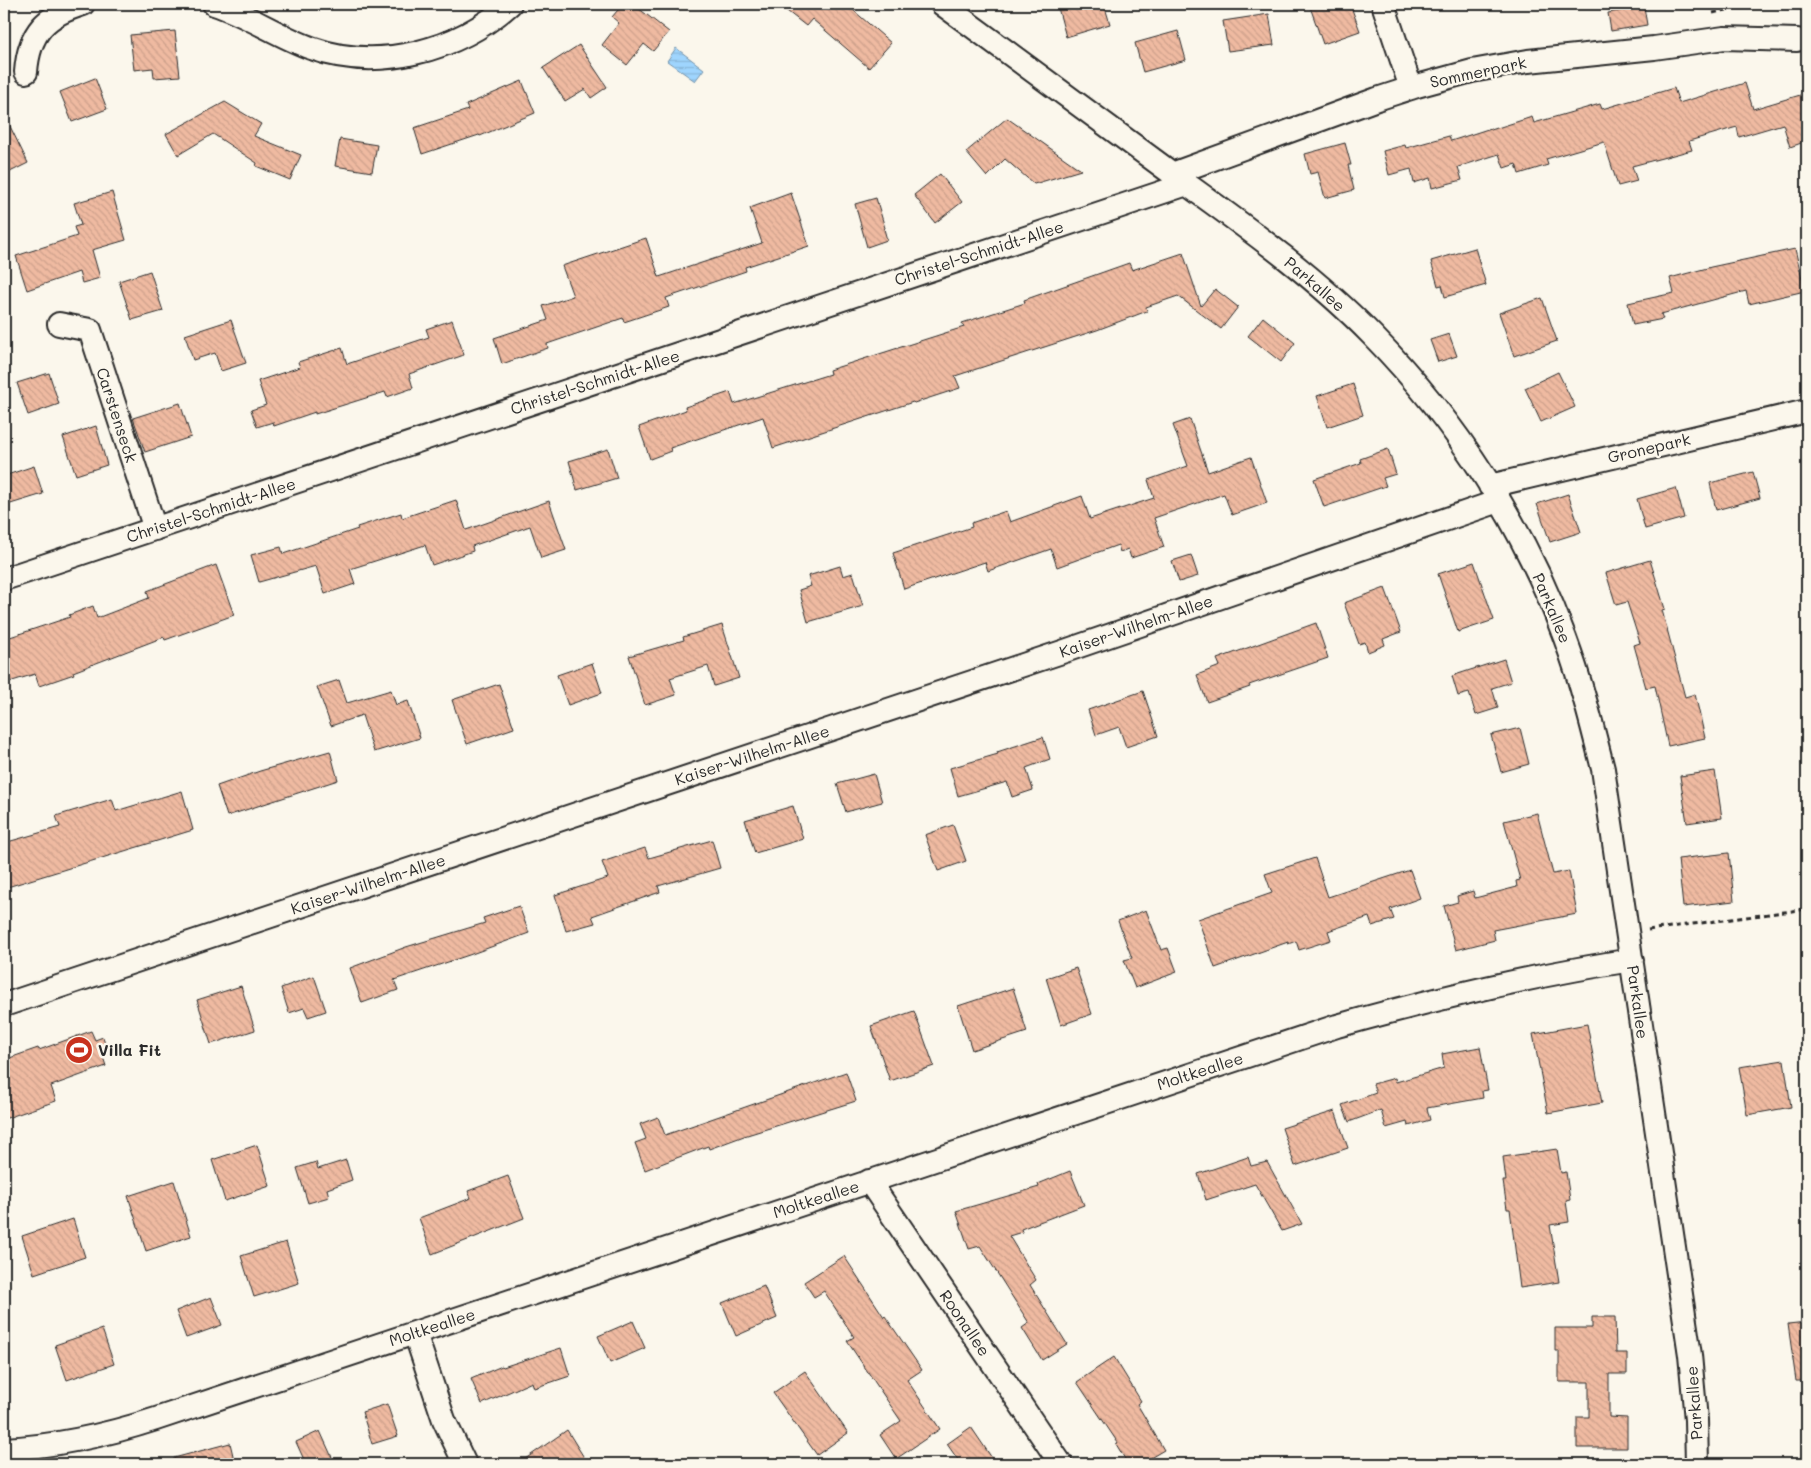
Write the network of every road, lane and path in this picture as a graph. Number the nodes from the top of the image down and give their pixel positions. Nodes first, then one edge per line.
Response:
1 (84, 4) edge
2 (214, 4) edge
3 (510, 4) edge
4 (942, 4) edge
5 (1383, 4) edge
6 (1753, 4) edge
7 (1713, 13) dead end
8 (1797, 40) dead end
9 (26, 72) dead end
10 (1411, 88) junction
11 (1180, 179) junction
12 (59, 324) dead end
13 (1807, 411) edge
14 (1495, 493) junction
15 (155, 529) junction
16 (4, 580) edge
17 (1807, 909) edge
18 (1628, 933) junction
19 (1632, 960) junction
20 (4, 1005) edge
21 (868, 1182) junction
22 (415, 1333) junction
23 (4, 1449) edge
24 (465, 1464) edge
25 (1062, 1464) edge
26 (1697, 1464) edge

1 - 9 street
2 - 3 street
4 - 11 street, Parkallee
5 - 10 street
6 - 7 path
8 - 10 street, Sommerpark
10 - 11 street, Sommerpark
11 - 14 street, Parkallee
11 - 15 street, Christel-Schmidt-Allee
12 - 15 street, Carstenseck
13 - 14 street, Gronepark
14 - 18 street, Parkallee
14 - 20 street, Kaiser-Wilhelm-Allee
15 - 16 street, Christel-Schmidt-Allee
17 - 18 path
18 - 19 street, Parkallee
19 - 21 street, Moltkeallee
19 - 26 street, Parkallee
21 - 22 street, Moltkeallee
21 - 25 street, Roonallee
22 - 23 street, Moltkeallee
22 - 24 street

